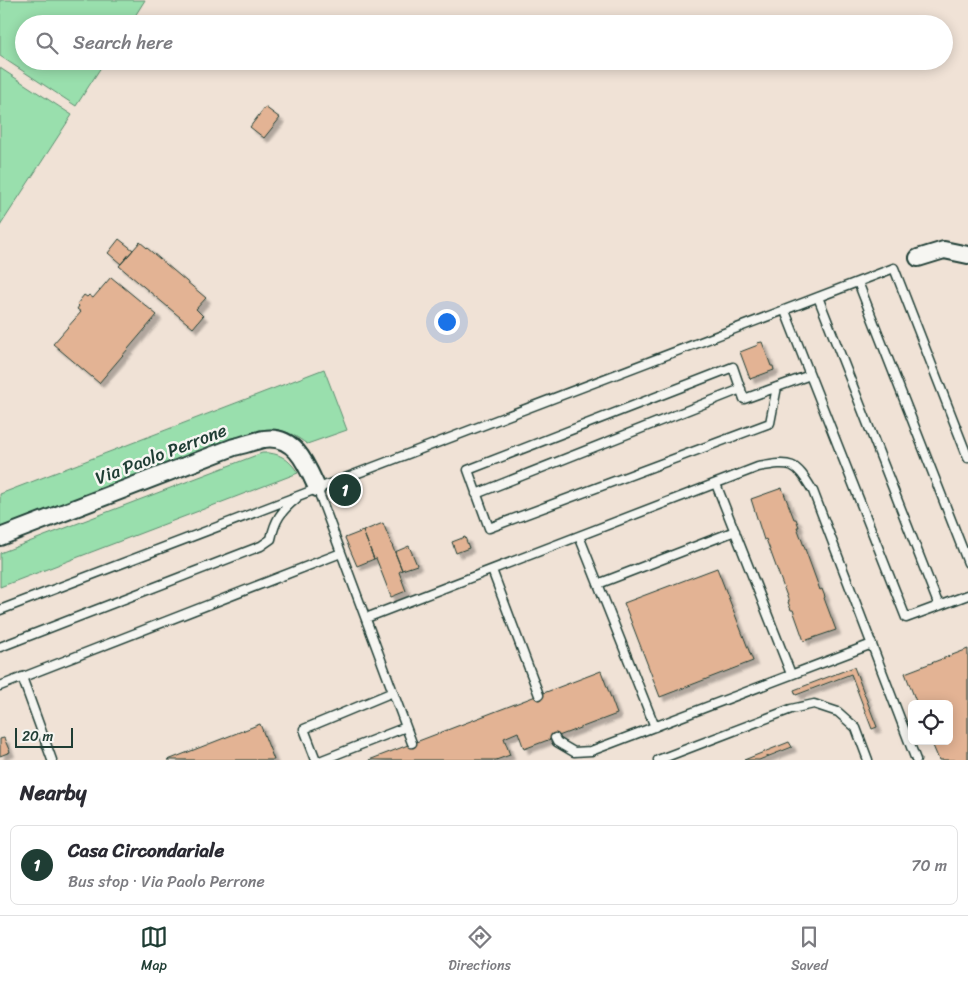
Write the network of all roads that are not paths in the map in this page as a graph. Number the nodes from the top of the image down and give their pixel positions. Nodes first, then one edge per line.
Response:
1 (968, 255) edge
2 (918, 258) dead end
3 (858, 282) junction
4 (818, 297) junction
5 (785, 310) junction
6 (810, 374) junction
7 (776, 387) junction
8 (740, 389) junction
9 (968, 458) edge
10 (716, 484) junction
11 (311, 491) junction
12 (476, 494) junction
13 (735, 531) junction
14 (579, 536) junction
15 (0, 537) edge
16 (342, 553) junction
17 (968, 562) edge
18 (492, 570) junction
19 (598, 584) junction
20 (968, 595) edge
21 (939, 606) junction
22 (0, 610) edge
23 (366, 618) junction
24 (872, 644) junction
25 (0, 647) edge
26 (791, 674) junction
27 (22, 678) junction
28 (0, 686) edge
29 (393, 692) junction
30 (539, 695) dead end
31 (406, 727) junction
32 (655, 727) junction
33 (555, 738) dead end
34 (412, 744) dead end
35 (52, 760) edge
36 (316, 760) edge
37 (322, 760) edge
38 (658, 760) edge
39 (868, 760) edge
40 (916, 760) edge

1 - 2 street
3 - 4 lane
3 - 9 lane
3 - 17 lane
4 - 5 lane
4 - 21 lane
5 - 6 lane
5 - 11 lane
6 - 7 lane
6 - 21 lane
7 - 8 lane
7 - 12 lane
8 - 12 lane
8 - 12 lane
10 - 13 lane
10 - 14 lane
10 - 24 lane
11 - 15 street, Via Paolo Perrone
11 - 16 lane
11 - 22 lane
11 - 25 lane
13 - 19 lane
13 - 26 lane
14 - 18 lane
14 - 19 lane
16 - 23 lane
16 - 27 lane
18 - 23 lane
18 - 30 lane
19 - 32 lane
20 - 21 lane
23 - 29 lane
24 - 26 lane
24 - 40 lane
26 - 32 lane
27 - 28 lane
27 - 35 lane
29 - 31 lane
29 - 36 lane
31 - 34 lane
31 - 37 lane
32 - 33 lane
38 - 39 lane

